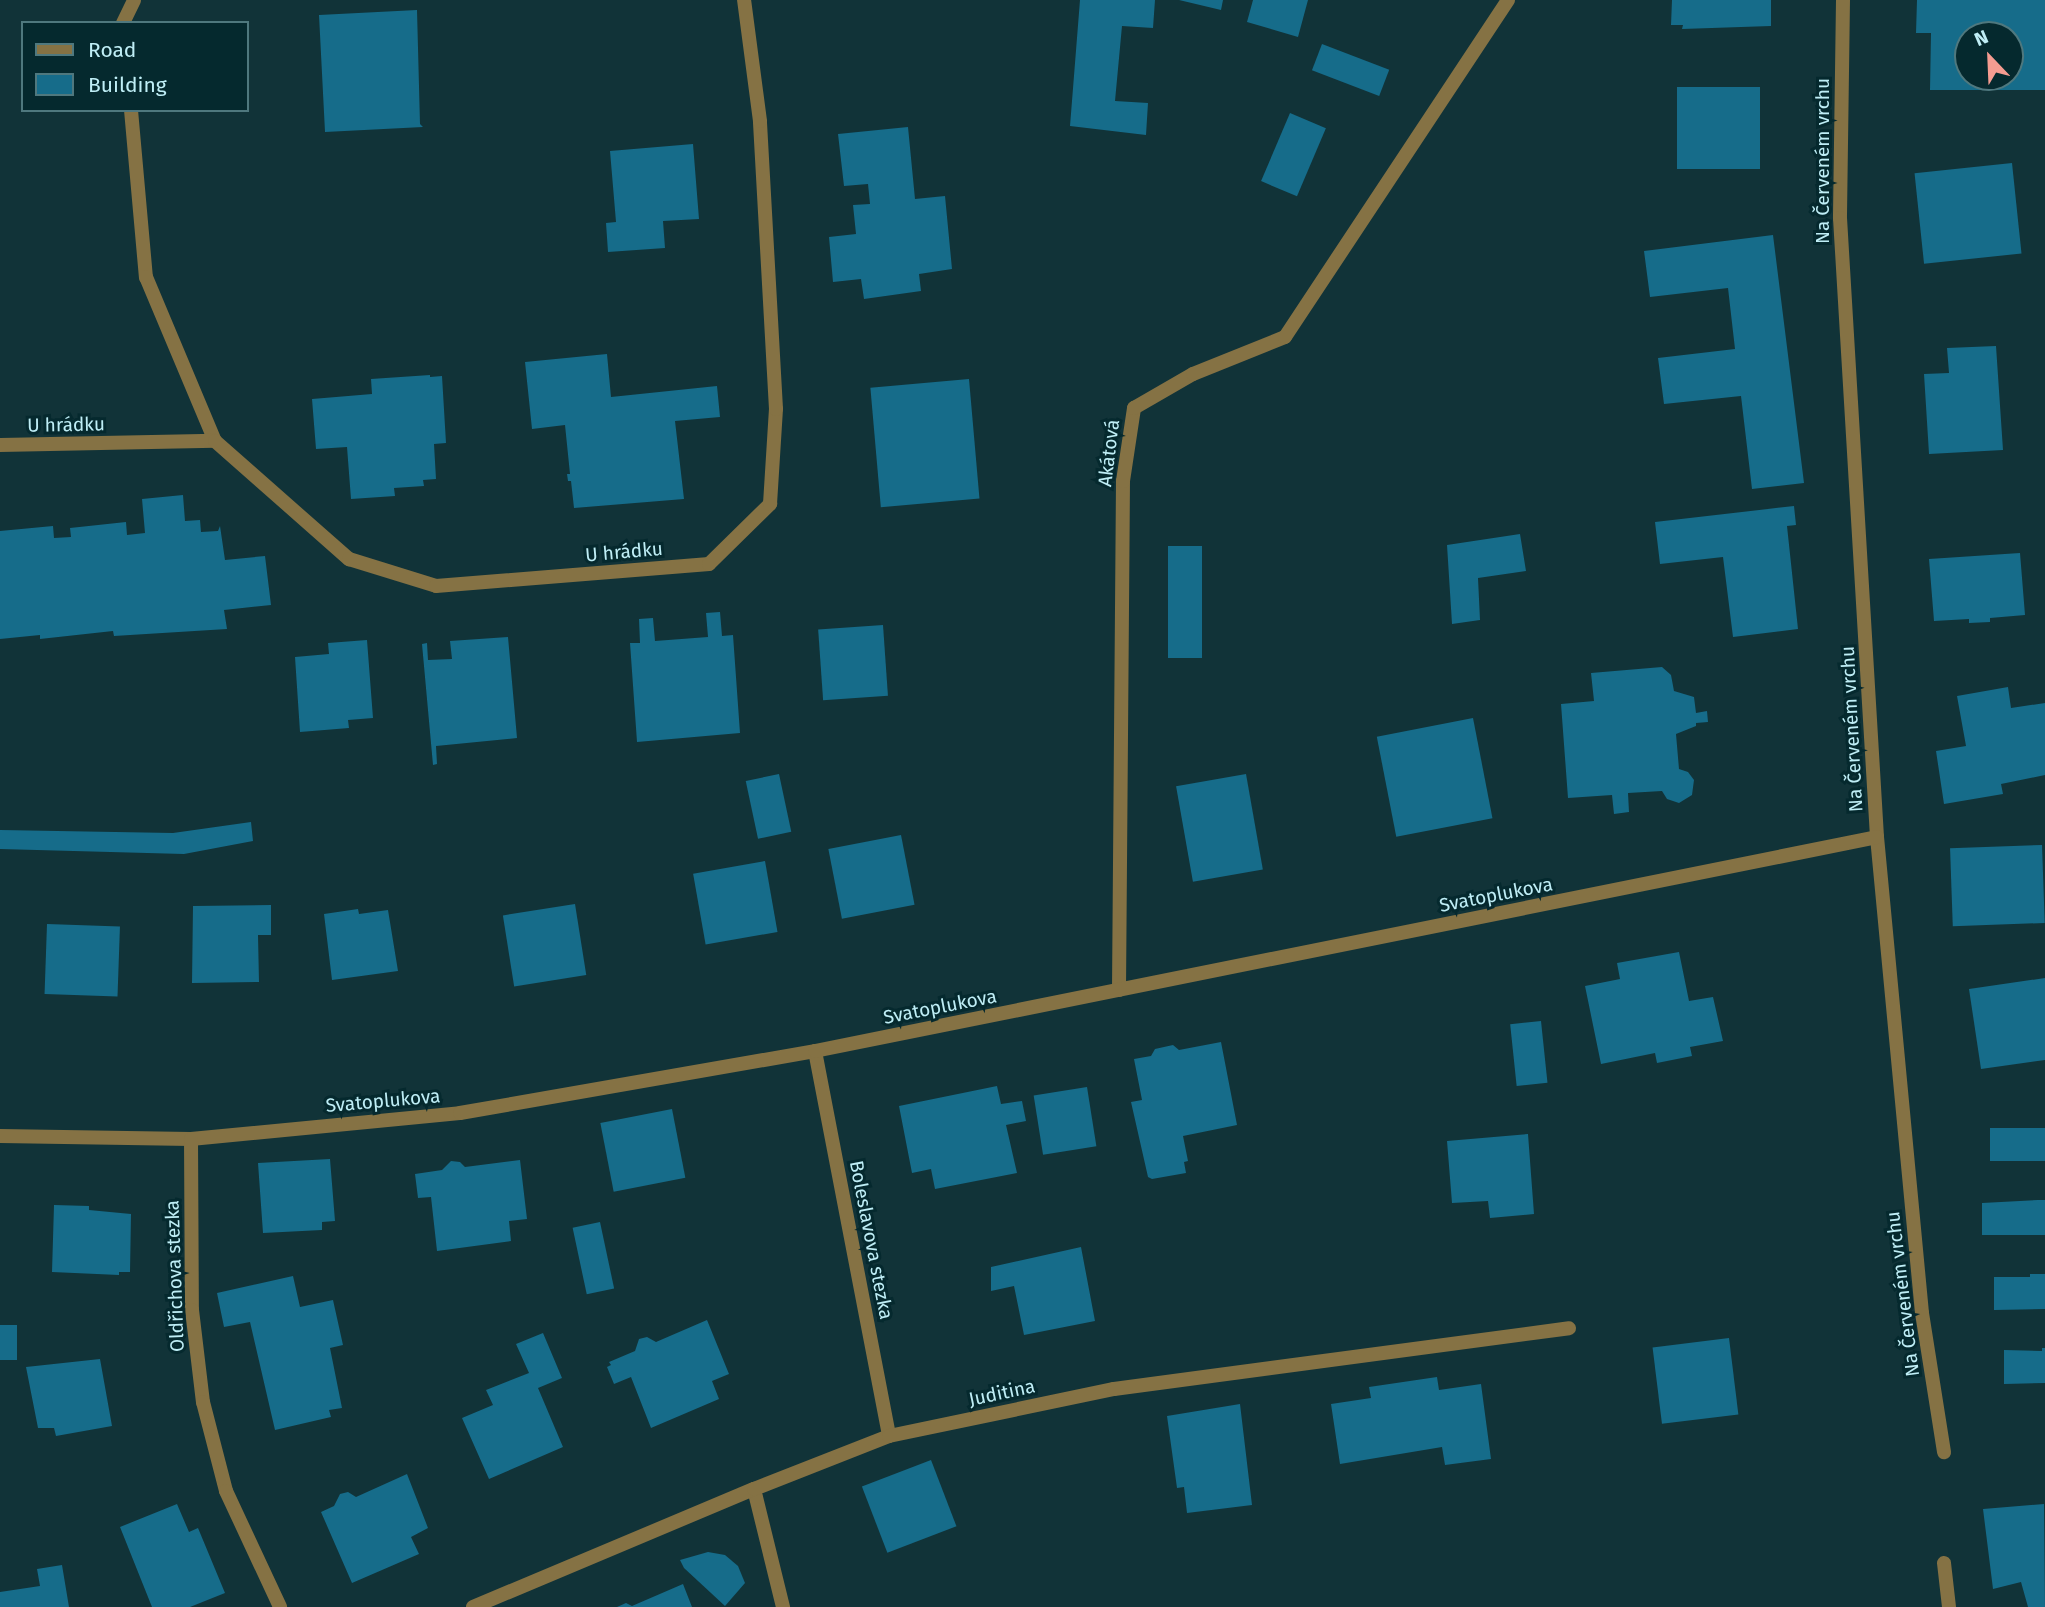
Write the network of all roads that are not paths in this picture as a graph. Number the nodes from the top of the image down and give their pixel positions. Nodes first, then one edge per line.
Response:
1 (134, 0) edge
2 (744, 0) edge
3 (1508, 0) edge
4 (1843, 0) edge
5 (124, 21) edge
6 (131, 112) edge
7 (215, 441) junction
8 (0, 445) edge
9 (1877, 837) junction
10 (1119, 990) junction
11 (815, 1051) junction
12 (0, 1136) edge
13 (191, 1139) junction
14 (1569, 1328) dead end
15 (889, 1436) junction
16 (1944, 1452) dead end
17 (754, 1489) junction
18 (1944, 1563) dead end
19 (280, 1607) edge
20 (472, 1607) edge
21 (783, 1607) edge
22 (1949, 1607) edge

1 - 5 street
2 - 7 street, U hrádku
3 - 10 street, Akátová
4 - 9 street, Na Červeném vrchu
6 - 7 street
7 - 8 street, U hrádku
9 - 10 street, Svatoplukova
9 - 16 street, Na Červeném vrchu
10 - 11 street, Svatoplukova
11 - 13 street, Svatoplukova
11 - 15 street, Boleslavova stezka
12 - 13 street, Svatoplukova
13 - 19 street, Oldřichova stezka
14 - 15 street, Juditina
15 - 17 street, Juditina
17 - 20 street, Juditina
17 - 21 street
18 - 22 street

